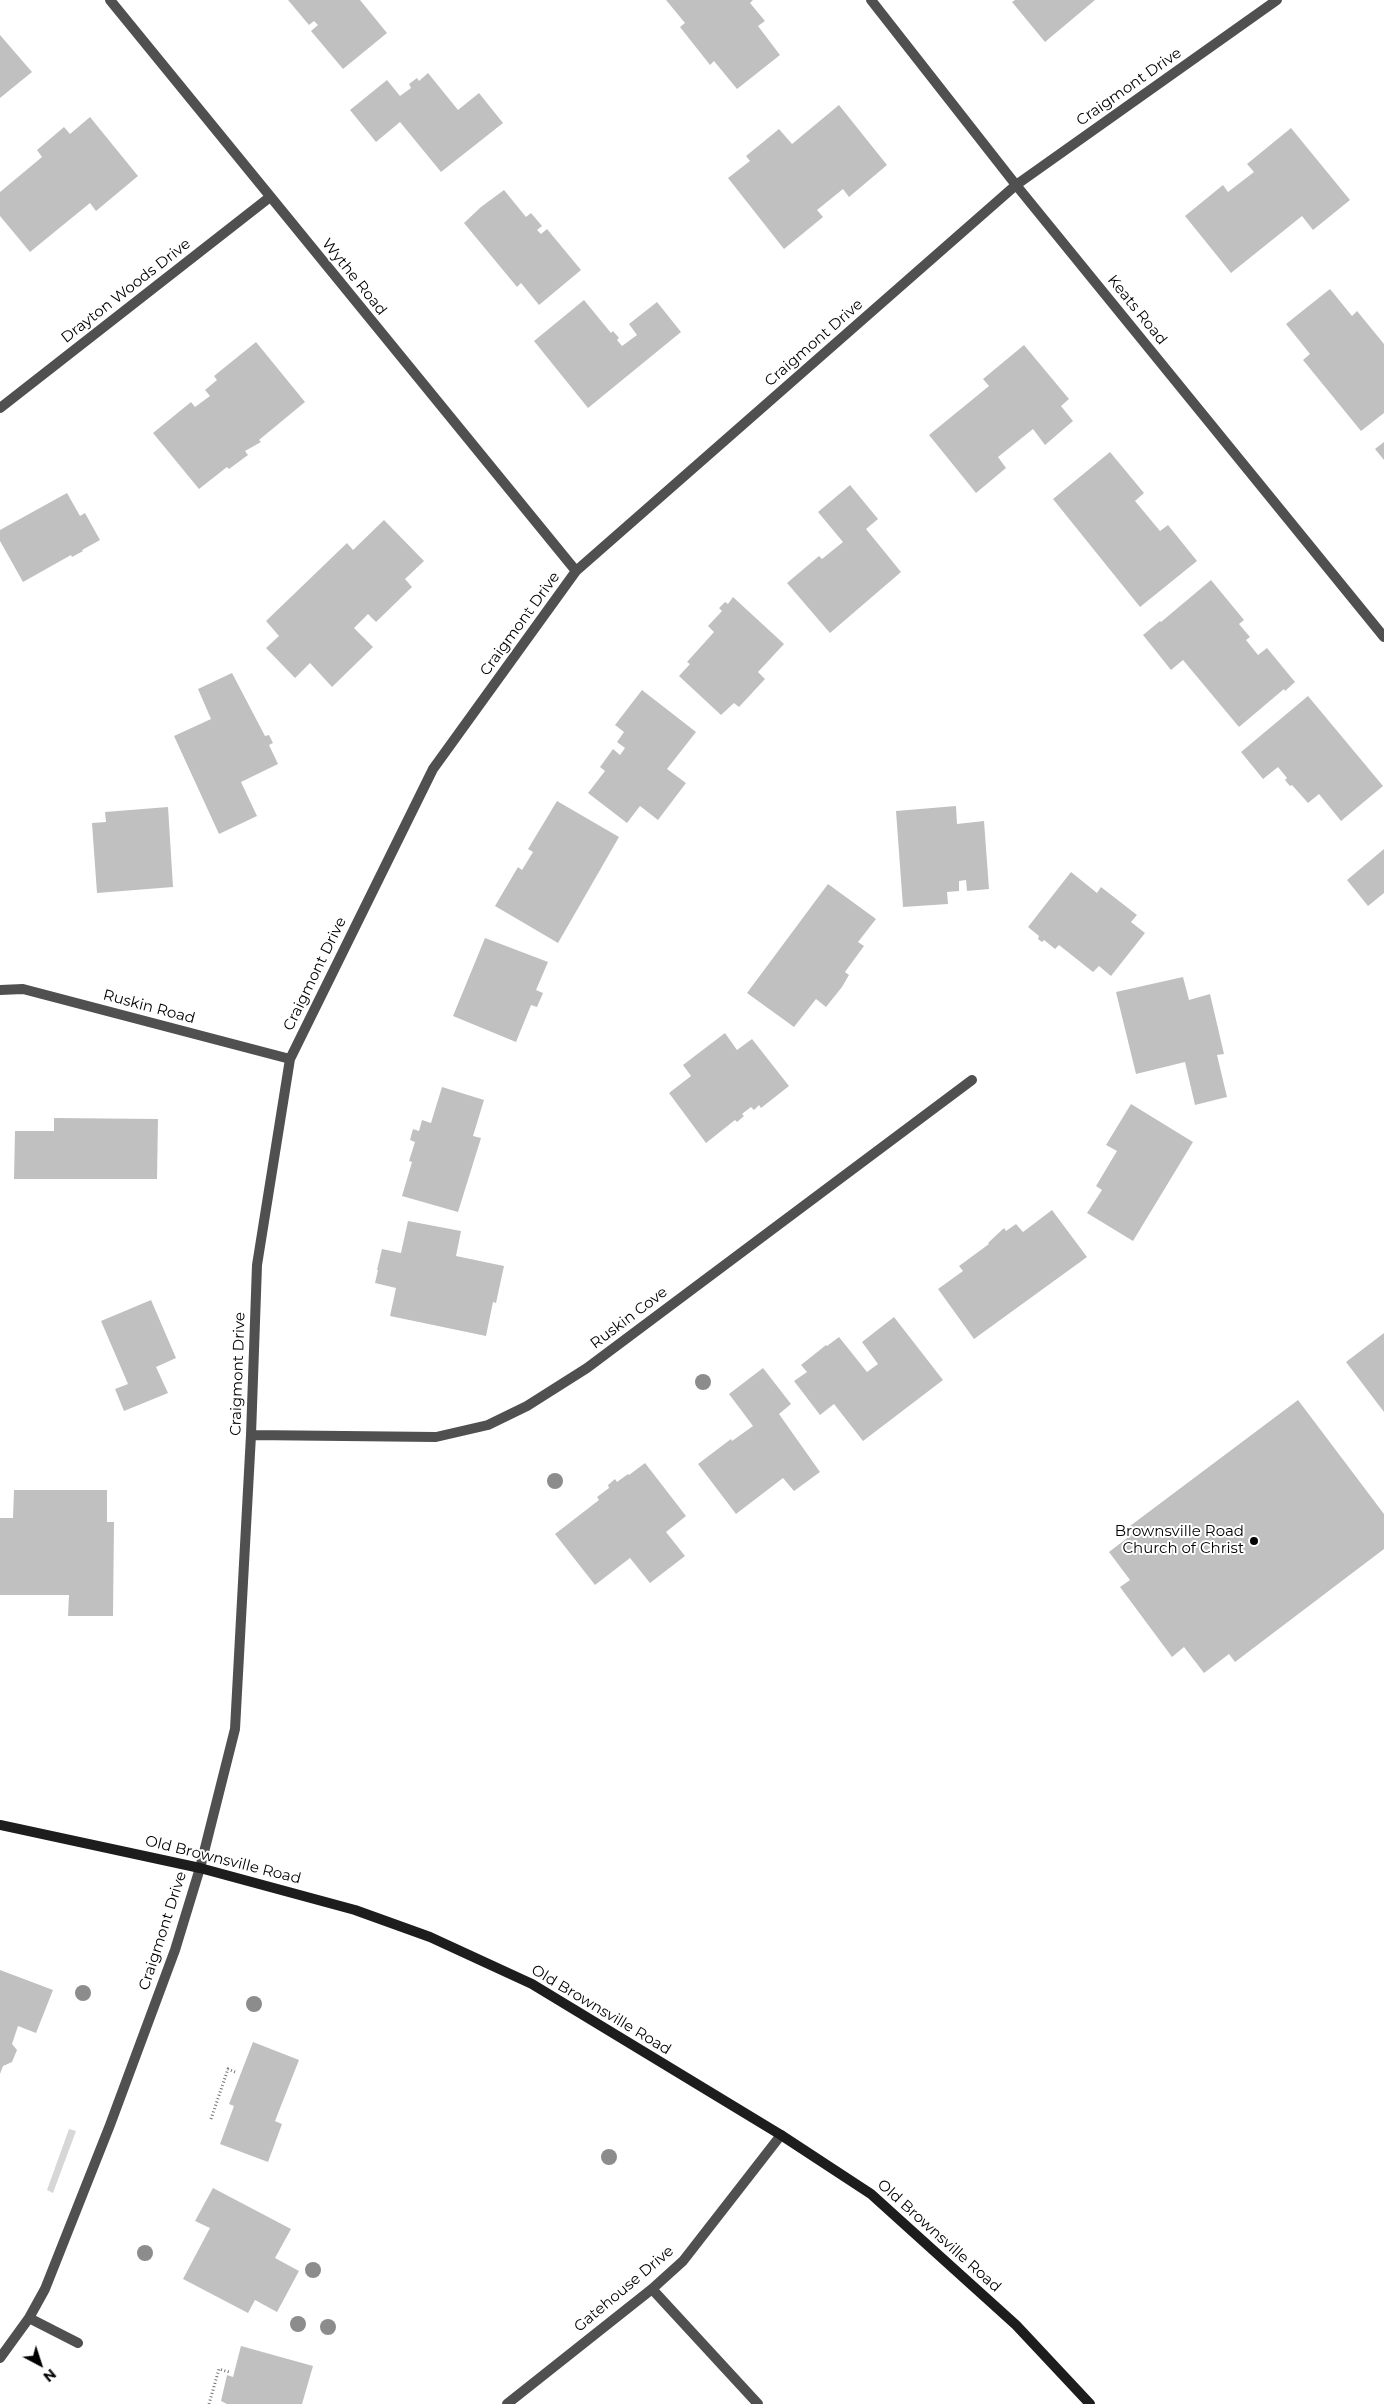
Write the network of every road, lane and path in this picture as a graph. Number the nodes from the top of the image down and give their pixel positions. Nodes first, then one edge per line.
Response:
1 (110, 0) edge
2 (871, 0) edge
3 (1277, 0) edge
4 (1016, 185) junction
5 (270, 197) junction
6 (0, 408) edge
7 (576, 571) junction
8 (1384, 636) edge
9 (0, 990) edge
10 (290, 1059) junction
11 (972, 1080) dead end
12 (251, 1435) junction
13 (0, 1825) edge
14 (200, 1868) junction
15 (235, 2072) dead end
16 (210, 2119) dead end
17 (781, 2135) junction
18 (652, 2289) junction
19 (29, 2318) junction
20 (78, 2343) dead end
21 (0, 2358) edge
22 (229, 2372) dead end
23 (210, 2404) edge
24 (507, 2404) edge
25 (758, 2404) edge
26 (1090, 2404) edge

1 - 5 street, Wythe Road
2 - 4 street, Keats Road
3 - 4 street, Craigmont Drive
4 - 7 street, Craigmont Drive
4 - 8 street, Keats Road
5 - 6 street, Drayton Woods Drive
5 - 7 street, Wythe Road
7 - 10 street, Craigmont Drive
9 - 10 street, Ruskin Road
10 - 12 street, Craigmont Drive
11 - 12 street, Ruskin Cove
12 - 14 street, Craigmont Drive
13 - 14 main road, Old Brownsville Road
14 - 17 main road, Old Brownsville Road
14 - 19 street, Craigmont Drive
15 - 16 path
17 - 18 street, Gatehouse Drive
17 - 26 main road, Old Brownsville Road
18 - 24 street, Gatehouse Drive
18 - 25 street
19 - 20 street
19 - 21 street, Craigmont Drive
22 - 23 path

